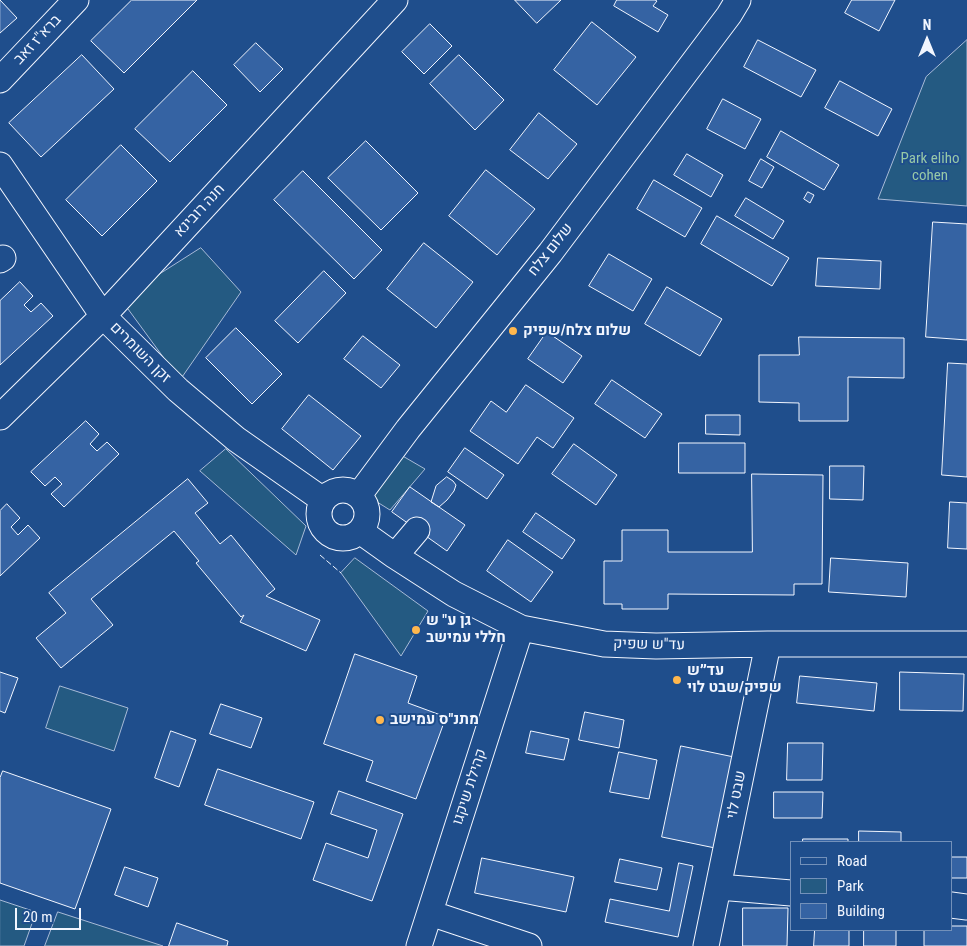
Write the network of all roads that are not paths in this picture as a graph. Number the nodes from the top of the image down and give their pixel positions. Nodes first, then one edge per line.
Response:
1 (76, 0) edge
2 (395, 0) edge
3 (738, 0) edge
4 (0, 80) edge
5 (0, 164) edge
6 (103, 316) junction
7 (2, 410) edge
8 (359, 495) junction
9 (323, 500) junction
10 (417, 530) dead end
11 (360, 531) junction
12 (395, 556) junction
13 (521, 628) junction
14 (768, 644) junction
15 (967, 644) edge
16 (719, 887) junction
17 (790, 893) edge
18 (952, 905) edge
19 (967, 907) edge
20 (430, 913) junction
21 (419, 946) edge
22 (529, 946) edge
23 (706, 946) edge

1 - 4 street, ברא"ז זאב
2 - 6 street, חנה רובינא
3 - 8 street, שלום צלח
5 - 6 street, זקן השומרים
6 - 7 street, חנה רובינא
6 - 9 street, זקן השומרים
8 - 9 street
8 - 11 street
9 - 11 street
10 - 12 street
11 - 12 street, עד"ש שפיק
12 - 13 street, עד"ש שפיק
13 - 14 street, עד"ש שפיק
13 - 20 street, קהילת שיקגו
14 - 15 street, עד"ש שפיק
14 - 16 street, שבט לוי
16 - 17 street
16 - 23 street, שבט לוי
18 - 19 street
20 - 21 street, קהילת שיקגו
20 - 22 street

